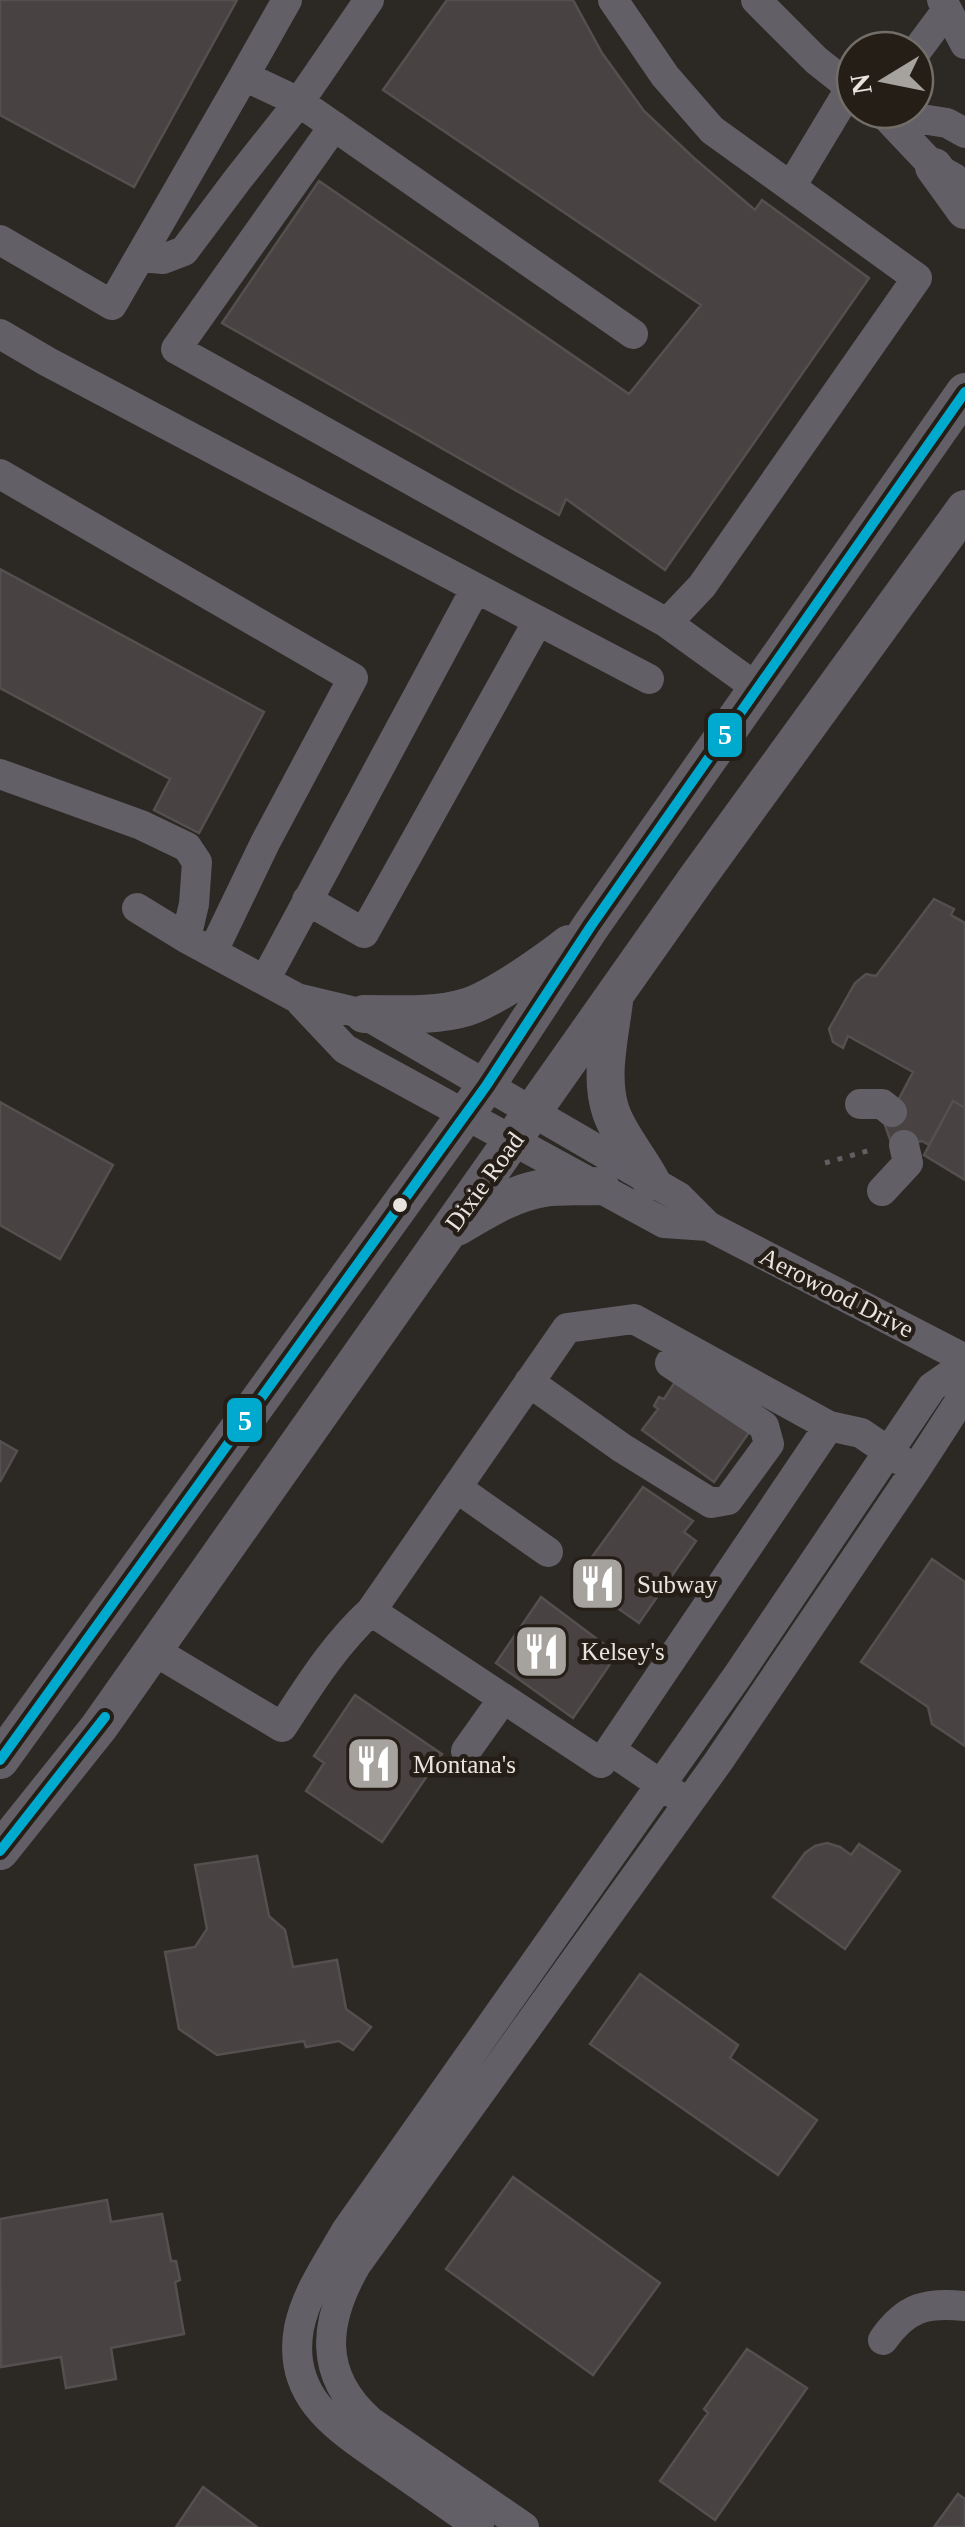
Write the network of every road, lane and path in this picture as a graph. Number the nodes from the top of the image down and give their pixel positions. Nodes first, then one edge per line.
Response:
1 (287, 0) edge
2 (369, 0) edge
3 (613, 0) edge
4 (756, 0) edge
5 (945, 5) edge
6 (930, 30) edge
7 (965, 44) edge
8 (835, 75) edge
9 (244, 76) junction
10 (299, 102) junction
11 (835, 117) edge
12 (935, 121) edge
13 (334, 126) junction
14 (903, 130) edge
15 (965, 133) edge
16 (950, 176) edge
17 (792, 185) junction
18 (965, 210) edge
19 (0, 240) edge
20 (140, 257) junction
21 (0, 334) edge
22 (633, 334) dead end
23 (965, 392) edge
24 (0, 474) edge
25 (965, 509) edge
26 (476, 588) junction
27 (538, 622) junction
28 (667, 623) junction
29 (649, 679) dead end
30 (758, 688) junction
31 (0, 774) edge
32 (308, 900) junction
33 (137, 908) dead end
34 (591, 926) junction
35 (199, 944) junction
36 (265, 980) junction
37 (614, 995) junction
38 (297, 998) junction
39 (364, 1014) junction
40 (475, 1100) junction
41 (860, 1104) dead end
42 (892, 1112) dead end
43 (523, 1127) junction
44 (904, 1145) dead end
45 (874, 1149) dead end
46 (825, 1163) dead end
47 (651, 1181) junction
48 (600, 1186) junction
49 (882, 1191) dead end
50 (708, 1226) junction
51 (446, 1234) junction
52 (670, 1362) dead end
53 (965, 1362) edge
54 (965, 1378) edge
55 (529, 1382) junction
56 (829, 1426) junction
57 (889, 1453) junction
58 (916, 1469) junction
59 (456, 1488) junction
60 (548, 1552) dead end
61 (371, 1611) junction
62 (153, 1650) junction
63 (502, 1699) junction
64 (466, 1750) dead end
65 (610, 1750) junction
66 (0, 1760) edge
67 (660, 1785) junction
68 (688, 1804) junction
69 (0, 1851) edge
70 (506, 2004) junction
71 (530, 2023) junction
72 (357, 2240) junction
73 (965, 2306) edge
74 (883, 2340) dead end
75 (478, 2527) edge
76 (524, 2527) edge

1 - 9 street
2 - 10 street
3 - 17 street
4 - 8 street
5 - 6 street
5 - 7 street
9 - 10 street
9 - 20 street
10 - 13 street
10 - 20 street
11 - 17 street
12 - 15 street
13 - 22 street
13 - 28 street
14 - 16 street
16 - 18 main road
17 - 28 street
19 - 20 street
21 - 26 street
23 - 30 main road
24 - 35 street
25 - 37 main road, Dixie Road
26 - 27 street
26 - 32 street
27 - 29 street
27 - 32 street
28 - 30 street
30 - 34 main road
31 - 35 street
32 - 36 street
33 - 35 street, Aerowood Drive
34 - 39 main road
34 - 40 main road
35 - 36 street, Aerowood Drive
36 - 38 street, Aerowood Drive
37 - 43 main road, Dixie Road
37 - 47 main road
38 - 39 street, Aerowood Drive
38 - 40 street, Aerowood Drive
39 - 40 street, Aerowood Drive
40 - 43 street, Aerowood Drive
40 - 66 main road
41 - 42 street
43 - 47 street, Aerowood Drive
43 - 48 street, Aerowood Drive
43 - 51 main road, Dixie Road
44 - 49 street
45 - 46 path
47 - 50 street, Aerowood Drive
48 - 50 street, Aerowood Drive
48 - 51 main road
50 - 53 street, Aerowood Drive
51 - 62 main road, Dixie Road
52 - 55 street
53 - 57 street
54 - 58 street
55 - 56 street
55 - 59 street
56 - 57 street
56 - 65 street
57 - 58 street
57 - 67 street
58 - 68 street
59 - 60 street
59 - 61 street
61 - 62 street
61 - 63 street
62 - 69 main road, Dixie Road
63 - 64 street
63 - 65 street
65 - 67 street
67 - 68 street
67 - 70 street
68 - 71 street
70 - 71 street
70 - 72 street
71 - 72 street
72 - 75 street
72 - 76 street
73 - 74 street

